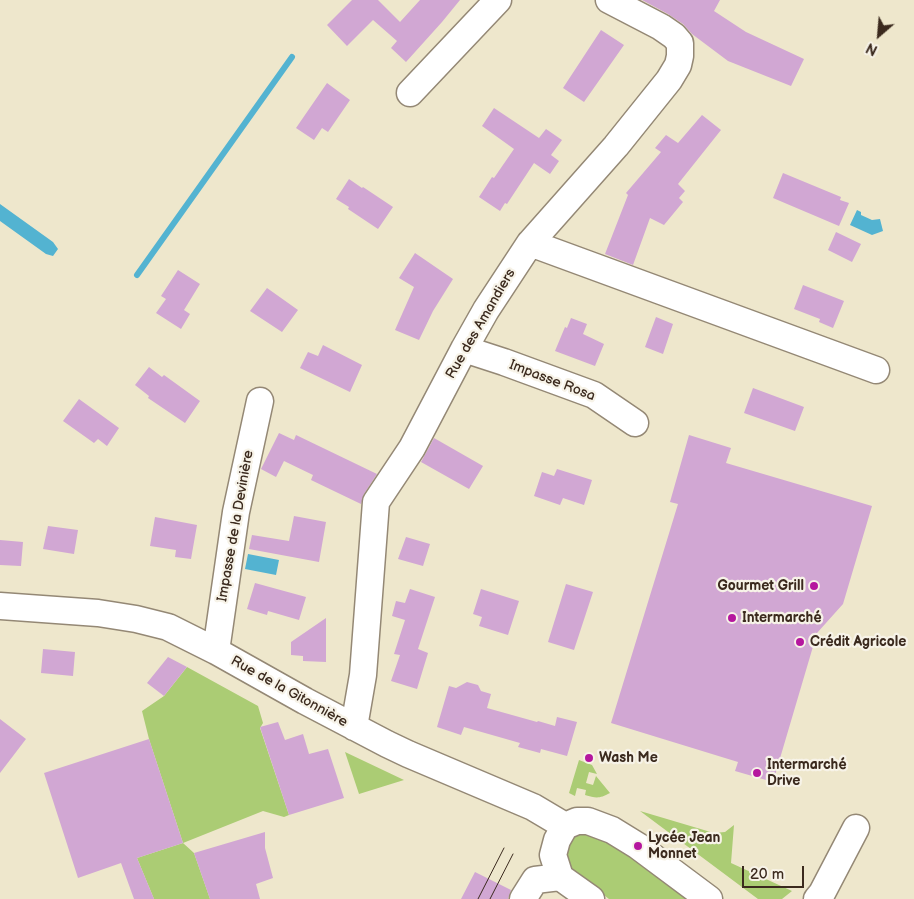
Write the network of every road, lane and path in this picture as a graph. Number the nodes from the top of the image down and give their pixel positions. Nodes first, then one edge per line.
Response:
1 (498, 0) edge
2 (609, 0) edge
3 (410, 93) dead end
4 (530, 243) junction
5 (464, 350) junction
6 (876, 370) dead end
7 (260, 401) dead end
8 (635, 422) dead end
9 (0, 606) edge
10 (216, 651) junction
11 (354, 727) junction
12 (564, 826) junction
13 (856, 828) dead end
14 (560, 877) junction
15 (523, 899) edge
16 (591, 899) edge
17 (709, 899) edge
18 (817, 899) edge

1 - 3 street
2 - 4 street, Rue des Amandiers
4 - 5 street, Rue des Amandiers
4 - 6 street
5 - 8 street, Impasse Rosa
5 - 11 street, Rue des Amandiers
7 - 10 street, Impasse de la Devinière
9 - 10 street, Rue de la Gitonnière
10 - 11 street, Rue de la Gitonnière
11 - 12 street, Rue de la Gitonnière
12 - 14 street
12 - 17 street
13 - 18 street
14 - 15 street
14 - 16 street

